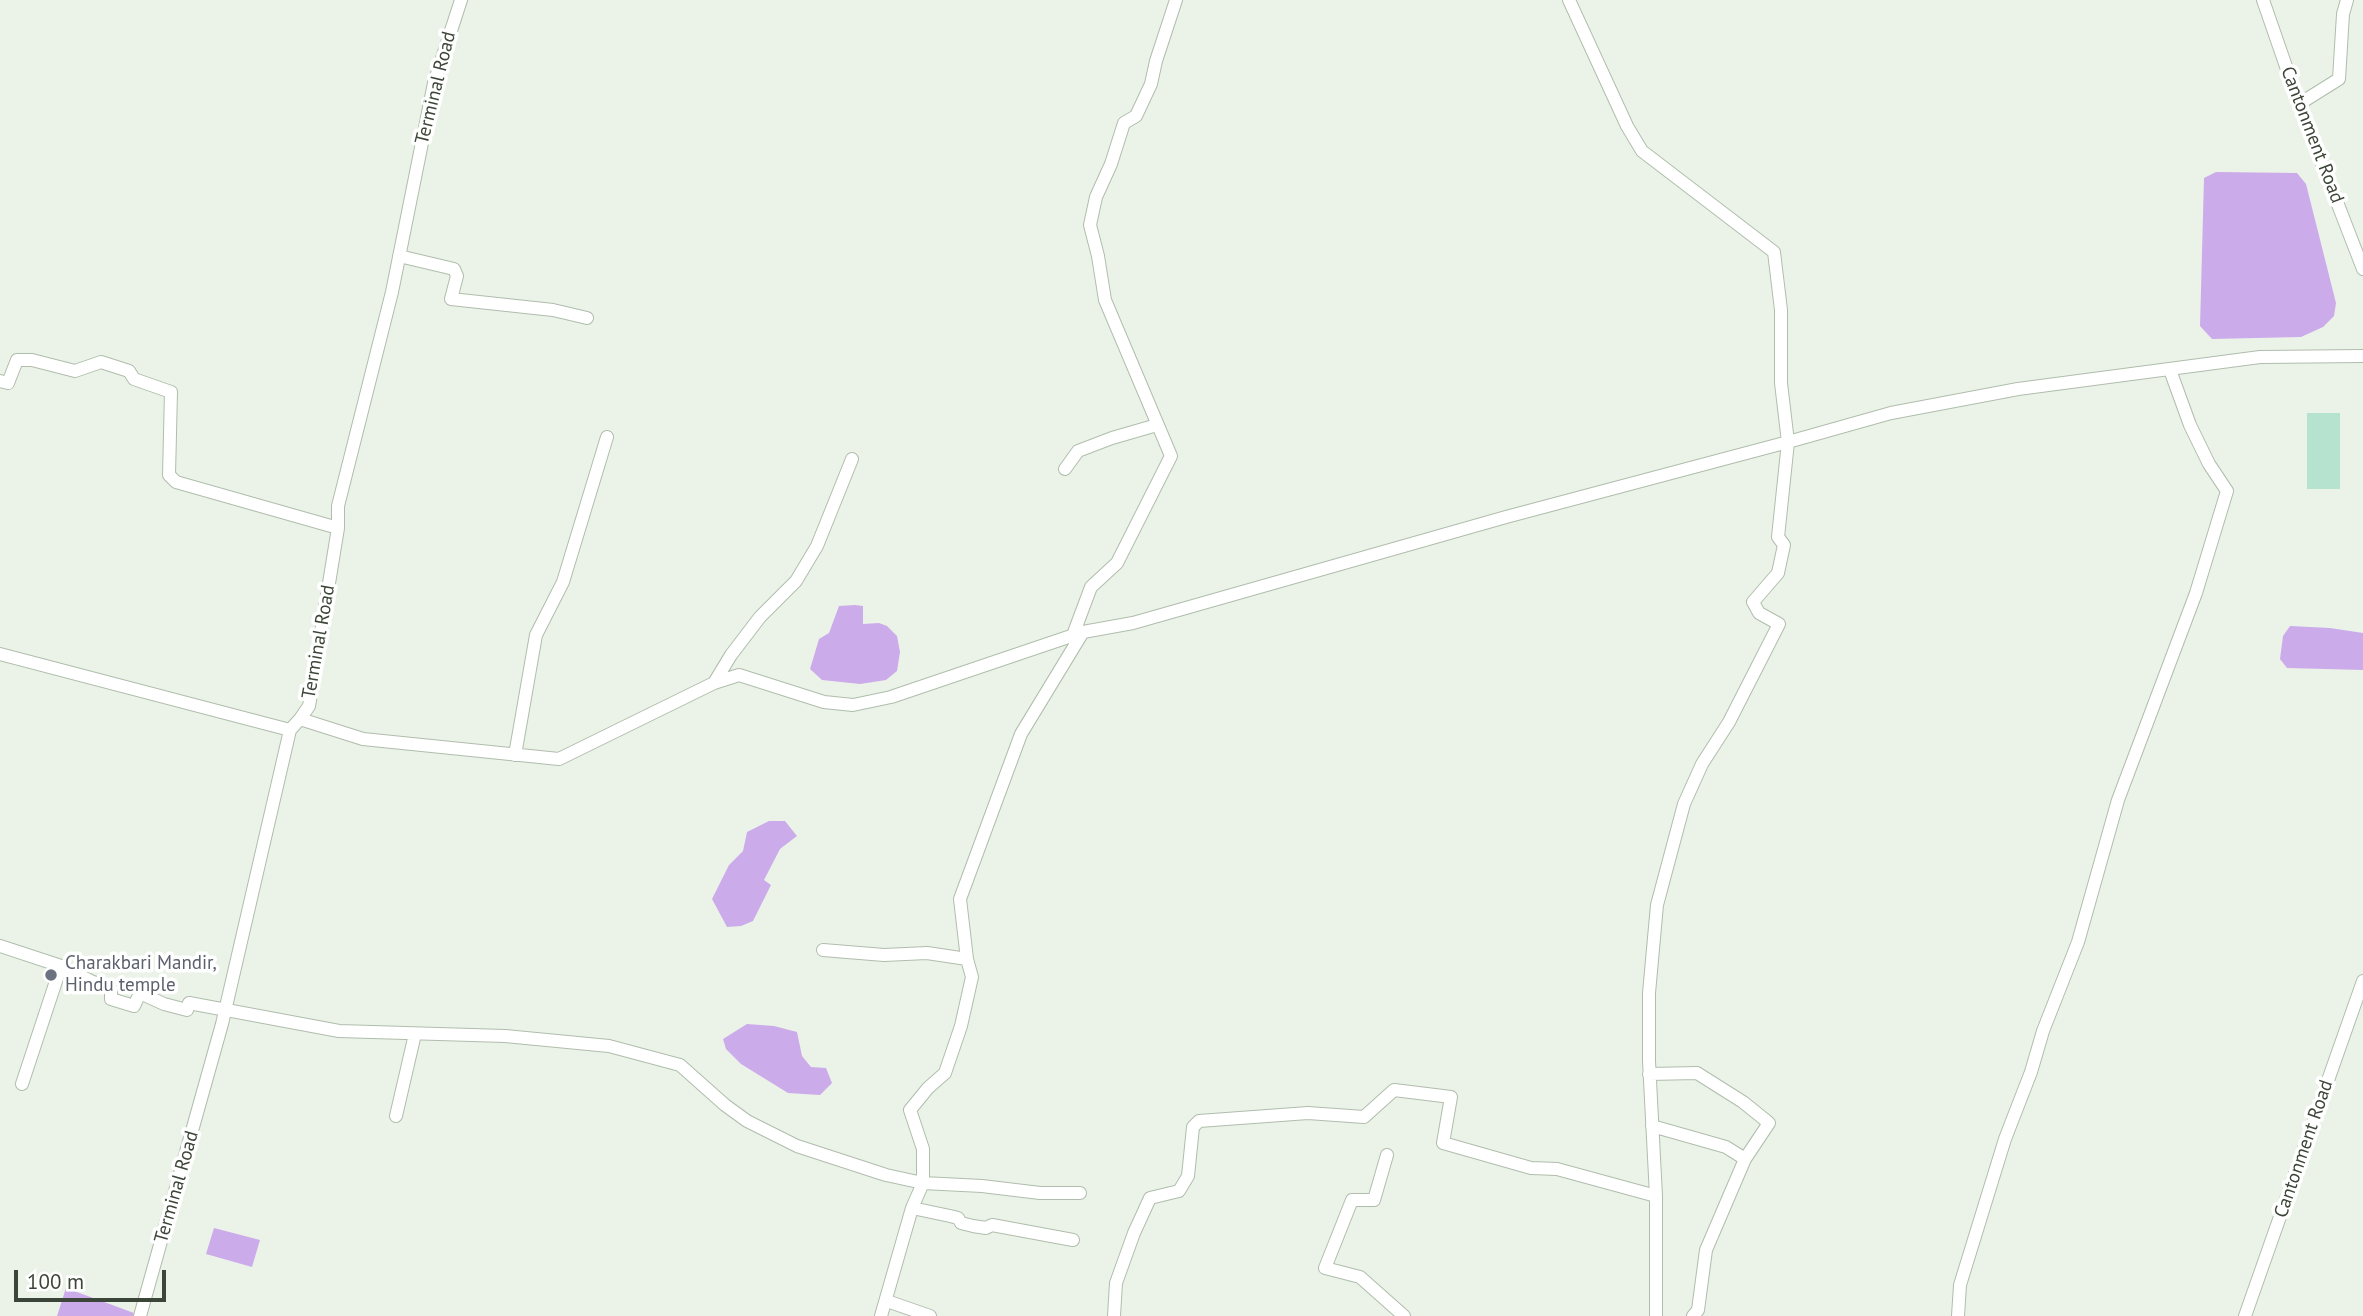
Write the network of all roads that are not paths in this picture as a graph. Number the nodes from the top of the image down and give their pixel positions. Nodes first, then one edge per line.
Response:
1 (461, 0) edge
2 (1176, 0) edge
3 (1569, 0) edge
4 (2263, 0) edge
5 (2347, 0) edge
6 (2299, 104) junction
7 (399, 256) junction
8 (2363, 270) edge
9 (587, 318) dead end
10 (2363, 356) edge
11 (2170, 370) junction
12 (0, 381) edge
13 (1157, 425) junction
14 (607, 437) dead end
15 (1788, 442) junction
16 (852, 459) dead end
17 (1065, 469) dead end
18 (338, 528) junction
19 (1078, 634) junction
20 (0, 654) edge
21 (714, 683) junction
22 (300, 719) junction
23 (290, 730) junction
24 (515, 755) junction
25 (0, 946) edge
26 (823, 950) dead end
27 (967, 959) junction
28 (61, 966) junction
29 (2363, 981) edge
30 (226, 1011) junction
31 (415, 1034) junction
32 (1649, 1074) junction
33 (22, 1084) dead end
34 (396, 1116) dead end
35 (1652, 1126) junction
36 (1387, 1155) dead end
37 (1745, 1159) junction
38 (923, 1183) junction
39 (1080, 1194) dead end
40 (1656, 1196) junction
41 (912, 1208) junction
42 (1073, 1240) dead end
43 (887, 1301) junction
44 (140, 1316) edge
45 (881, 1316) edge
46 (930, 1316) edge
47 (1114, 1316) edge
48 (1404, 1316) edge
49 (1656, 1316) edge
50 (1693, 1316) edge
51 (1958, 1316) edge
52 (2245, 1316) edge

1 - 7 street, Terminal Road
2 - 13 street
3 - 15 street
4 - 6 street, Cantonment Road
5 - 6 street
6 - 8 street, Cantonment Road
7 - 9 street
7 - 18 street, Terminal Road
10 - 11 street
11 - 15 street
11 - 51 street
12 - 18 street
13 - 17 street
13 - 19 street
14 - 24 street
15 - 19 street
15 - 32 street
16 - 21 street
18 - 22 street, Terminal Road
19 - 21 street
19 - 27 street
20 - 23 street
21 - 24 street
22 - 23 street, Terminal Road
22 - 24 street
23 - 30 street, Terminal Road
25 - 28 street
26 - 27 street
27 - 38 street
28 - 30 street
28 - 33 street
29 - 52 street, Cantonment Road
30 - 31 street
30 - 44 street, Terminal Road
31 - 34 street
31 - 38 street
32 - 35 street
32 - 37 street
35 - 37 street
35 - 40 street
36 - 48 street
37 - 50 street
38 - 39 street
38 - 41 street
40 - 47 street
40 - 49 street
41 - 42 street
41 - 43 street
43 - 45 street
43 - 46 street

